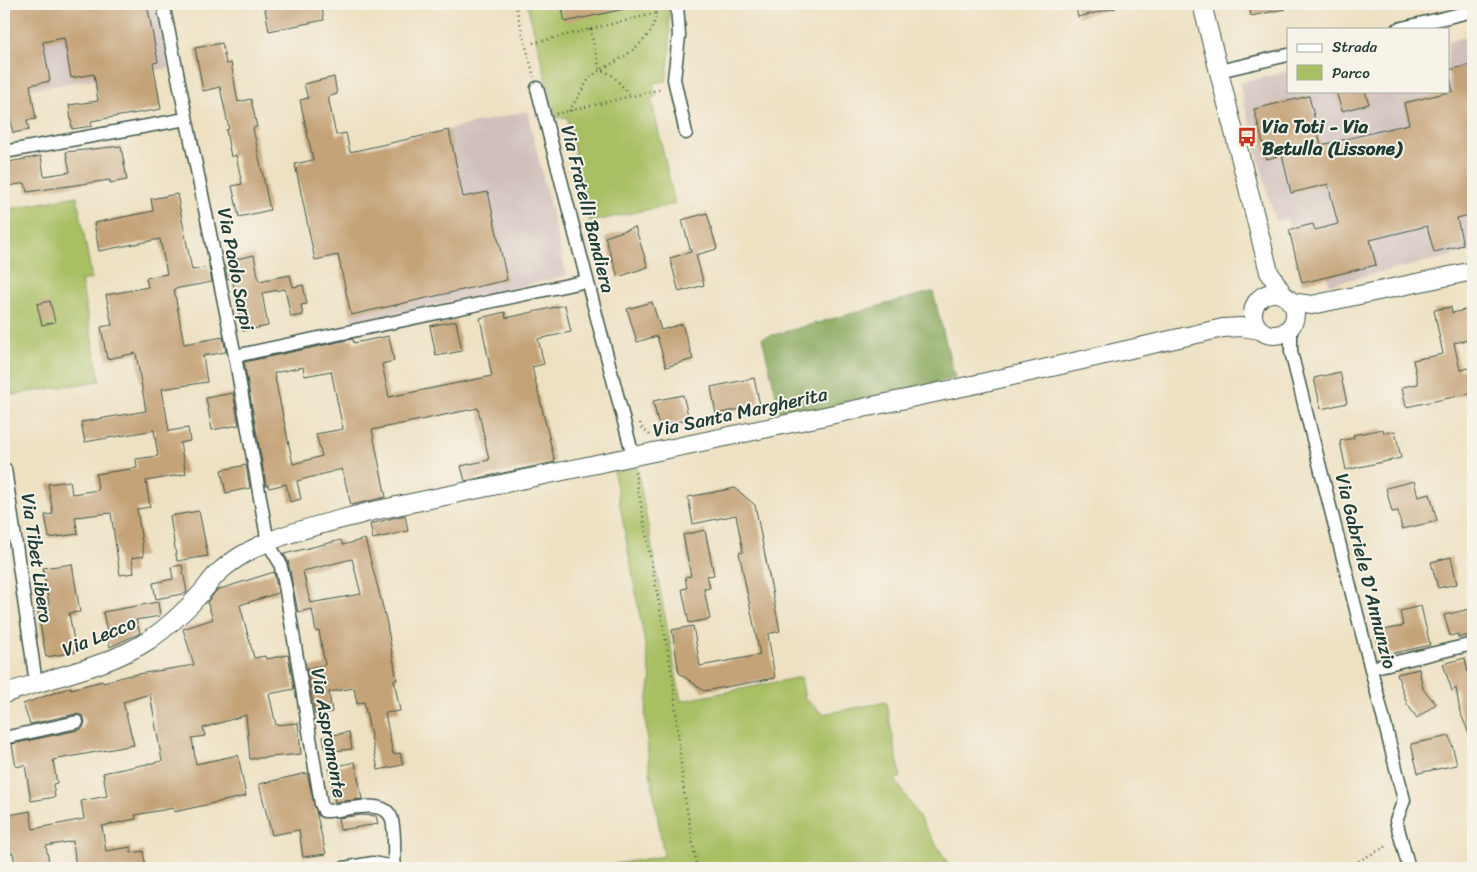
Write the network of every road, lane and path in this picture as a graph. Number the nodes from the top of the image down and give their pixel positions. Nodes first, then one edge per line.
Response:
1 (163, 4) edge
2 (515, 4) edge
3 (654, 4) edge
4 (678, 4) edge
5 (1202, 4) edge
6 (1473, 11) edge
7 (656, 13) junction
8 (1402, 28) edge
9 (590, 30) junction
10 (533, 44) dead end
11 (1287, 54) edge
12 (600, 70) junction
13 (1219, 71) junction
14 (675, 86) junction
15 (537, 88) joint
16 (632, 97) junction
17 (569, 111) junction
18 (545, 117) junction
19 (186, 119) junction
20 (686, 133) dead end
21 (4, 152) edge
22 (1473, 271) edge
23 (1269, 272) junction
24 (587, 281) junction
25 (1262, 296) junction
26 (1253, 313) junction
27 (1288, 315) junction
28 (1223, 328) junction
29 (1260, 330) junction
30 (235, 356) junction
31 (633, 460) junction
32 (5, 469) edge
33 (268, 543) junction
34 (1473, 644) edge
35 (1371, 668) junction
36 (36, 683) junction
37 (4, 694) edge
38 (77, 722) dead end
39 (4, 738) edge
40 (1400, 840) junction
41 (344, 868) edge
42 (394, 868) edge
43 (697, 868) edge
44 (1345, 868) edge
45 (1409, 868) edge

1 - 19 street, Via Paolo Sarpi
2 - 15 path
3 - 7 path
4 - 14 street
5 - 13 street
6 - 8 street
7 - 9 path
7 - 12 path
9 - 10 path
9 - 12 path
11 - 13 street
12 - 16 path
12 - 17 path
13 - 23 street
14 - 16 path
14 - 20 street
15 - 18 street, Via Fratelli Bandiera
16 - 17 path
17 - 18 path
18 - 24 street, Via Fratelli Bandiera
19 - 21 street
19 - 30 street, Via Paolo Sarpi
22 - 27 street
23 - 25 street
23 - 27 street
24 - 30 street
24 - 31 street, Via Fratelli Bandiera
25 - 26 street
25 - 27 street
26 - 28 street, Via Santa Margherita
26 - 29 street
27 - 29 street
27 - 35 street, Via Gabriele D'Annunzio
28 - 29 street, Via Santa Margherita
28 - 31 street, Via Santa Margherita
30 - 33 street, Via Paolo Sarpi
31 - 33 street, Via Santa Margherita
31 - 43 path
32 - 36 street, Via Tibet Libero
33 - 36 street, Via Lecco
33 - 42 street, Via Aspromonte
34 - 35 street
35 - 40 street, Via Gabriele D'Annunzio
36 - 37 street, Via Lecco
38 - 39 street
40 - 44 path
40 - 45 street
41 - 42 street

